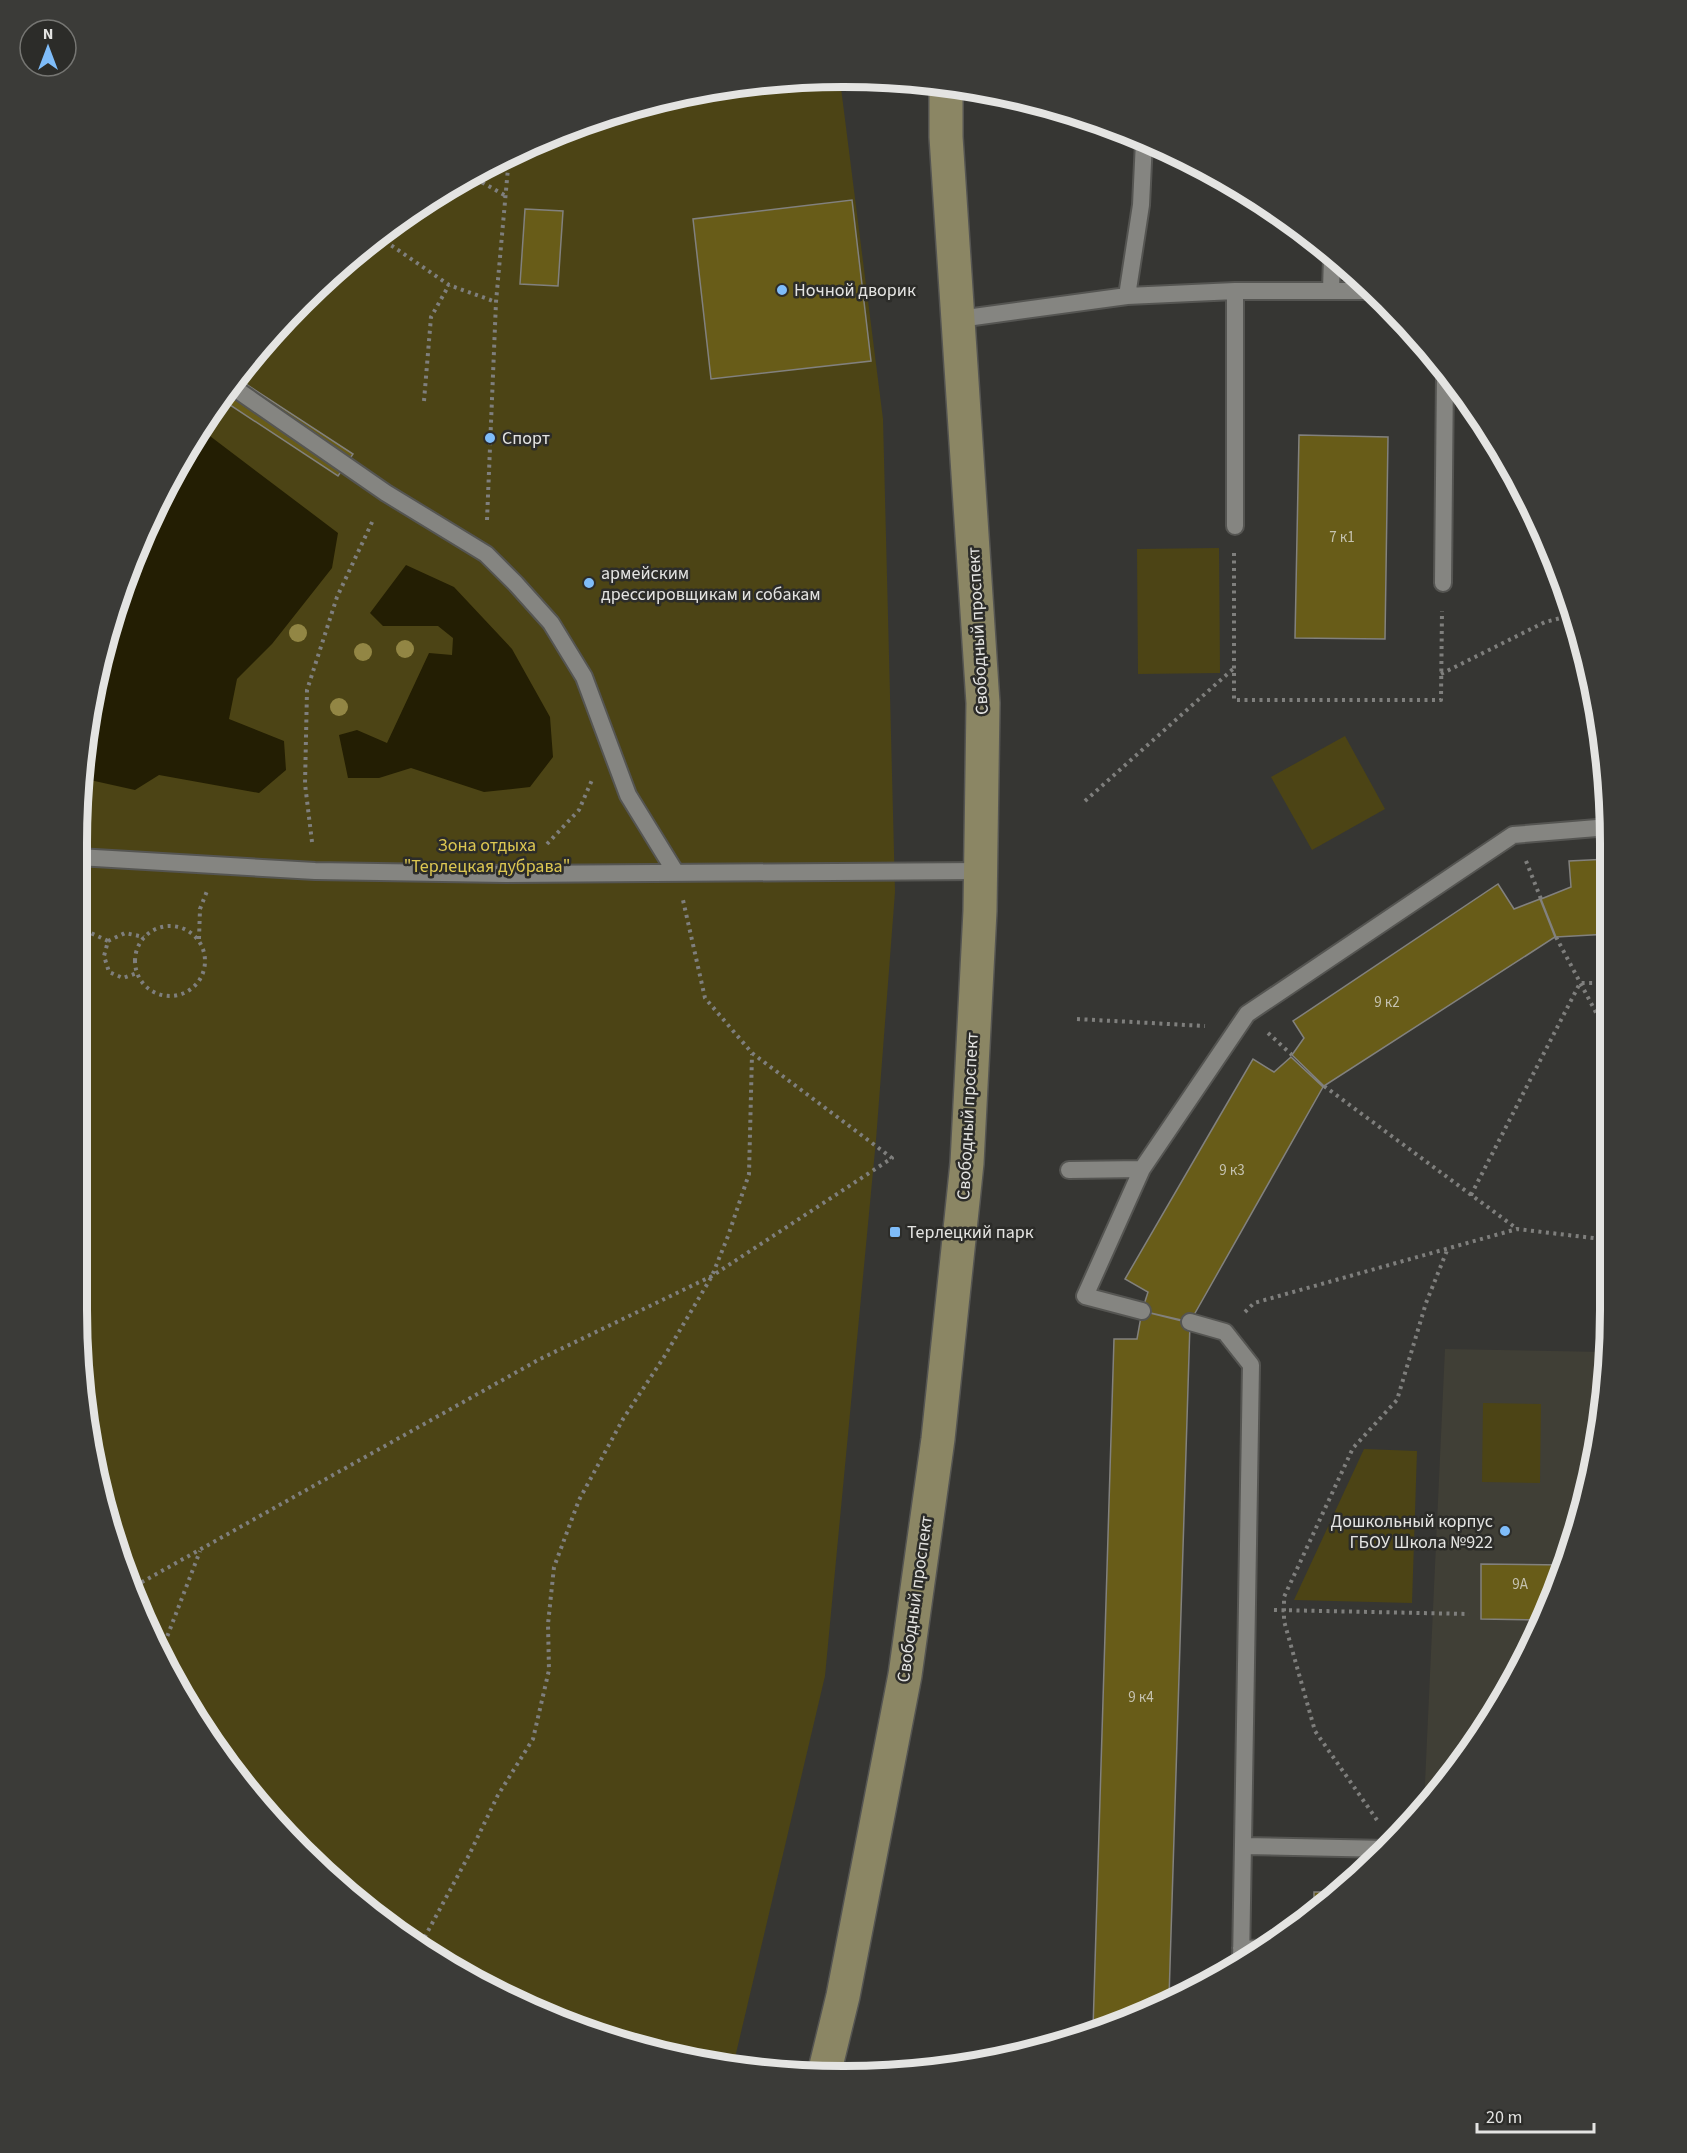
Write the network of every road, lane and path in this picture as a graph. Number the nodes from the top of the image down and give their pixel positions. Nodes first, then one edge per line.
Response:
1 (931, 92) edge
2 (946, 94) edge
3 (1144, 150) edge
4 (508, 165) edge
5 (479, 181) edge
6 (506, 196) junction
7 (952, 220) junction
8 (385, 241) edge
9 (1332, 266) edge
10 (449, 285) junction
11 (1235, 291) junction
12 (1331, 291) junction
13 (1359, 291) edge
14 (1127, 296) junction
15 (496, 302) junction
16 (959, 319) junction
17 (1445, 384) edge
18 (238, 390) edge
19 (424, 401) dead end
20 (386, 493) junction
21 (1234, 526) joint
22 (486, 554) junction
23 (1443, 583) joint
24 (1565, 617) edge
25 (1234, 668) junction
26 (1441, 674) junction
27 (594, 774) dead end
28 (1085, 801) dead end
29 (1599, 828) edge
30 (1516, 835) junction
31 (87, 858) edge
32 (216, 865) junction
33 (315, 871) junction
34 (981, 871) junction
35 (676, 873) junction
36 (505, 874) junction
37 (1541, 899) dead end
38 (87, 931) edge
39 (144, 937) junction
40 (1556, 937) dead end
41 (200, 939) junction
42 (108, 941) junction
43 (137, 973) junction
44 (1580, 983) junction
45 (1600, 983) edge
46 (1077, 1019) dead end
47 (1600, 1020) edge
48 (1238, 1028) junction
49 (752, 1053) junction
50 (1324, 1086) dead end
51 (1142, 1168) junction
52 (1069, 1170) dead end
53 (1471, 1195) junction
54 (1517, 1229) junction
55 (1600, 1239) edge
56 (1448, 1248) junction
57 (712, 1276) junction
58 (1142, 1311) dead end
59 (1190, 1322) dead end
60 (1225, 1332) junction
61 (200, 1551) junction
62 (139, 1585) edge
63 (1247, 1609) junction
64 (1284, 1610) junction
65 (1469, 1614) dead end
66 (165, 1643) edge
67 (1380, 1824) dead end
68 (1243, 1845) junction
69 (1373, 1849) edge
70 (424, 1939) edge
71 (1241, 1953) edge
72 (826, 2065) edge

1 - 7 main road, Свободный проспект
2 - 7 main road, Свободный проспект
3 - 14 lane
4 - 6 path
5 - 6 path
6 - 15 path
7 - 16 main road, Свободный проспект
8 - 10 path
9 - 12 lane
10 - 15 path
10 - 19 path
11 - 12 lane
11 - 14 lane
11 - 21 lane
12 - 13 lane
14 - 16 lane
15 - 22 path
16 - 34 main road, Свободный проспект
17 - 23 lane
18 - 20 lane
20 - 22 lane
20 - 33 path
21 - 25 path
22 - 35 lane
23 - 26 path
24 - 26 path
25 - 26 path
25 - 28 path
27 - 36 path
29 - 30 lane
30 - 37 path
30 - 48 lane
31 - 32 lane
32 - 33 lane
32 - 41 path
33 - 36 lane
34 - 35 lane
34 - 72 main road, Свободный проспект
35 - 36 lane
35 - 49 path
38 - 42 path
39 - 41 path
39 - 42 path
39 - 43 path
40 - 44 path
41 - 43 path
42 - 43 path
44 - 45 path
44 - 47 path
44 - 53 path
46 - 48 path
48 - 51 lane
49 - 57 path
49 - 57 path
50 - 53 path
51 - 52 lane
51 - 58 lane
53 - 54 path
54 - 55 path
54 - 56 path
56 - 60 path
56 - 64 path
57 - 61 path
57 - 70 path
59 - 60 lane
60 - 63 lane
61 - 62 path
61 - 66 path
63 - 64 path
63 - 68 lane
64 - 65 path
64 - 67 path
68 - 69 lane
68 - 71 lane

